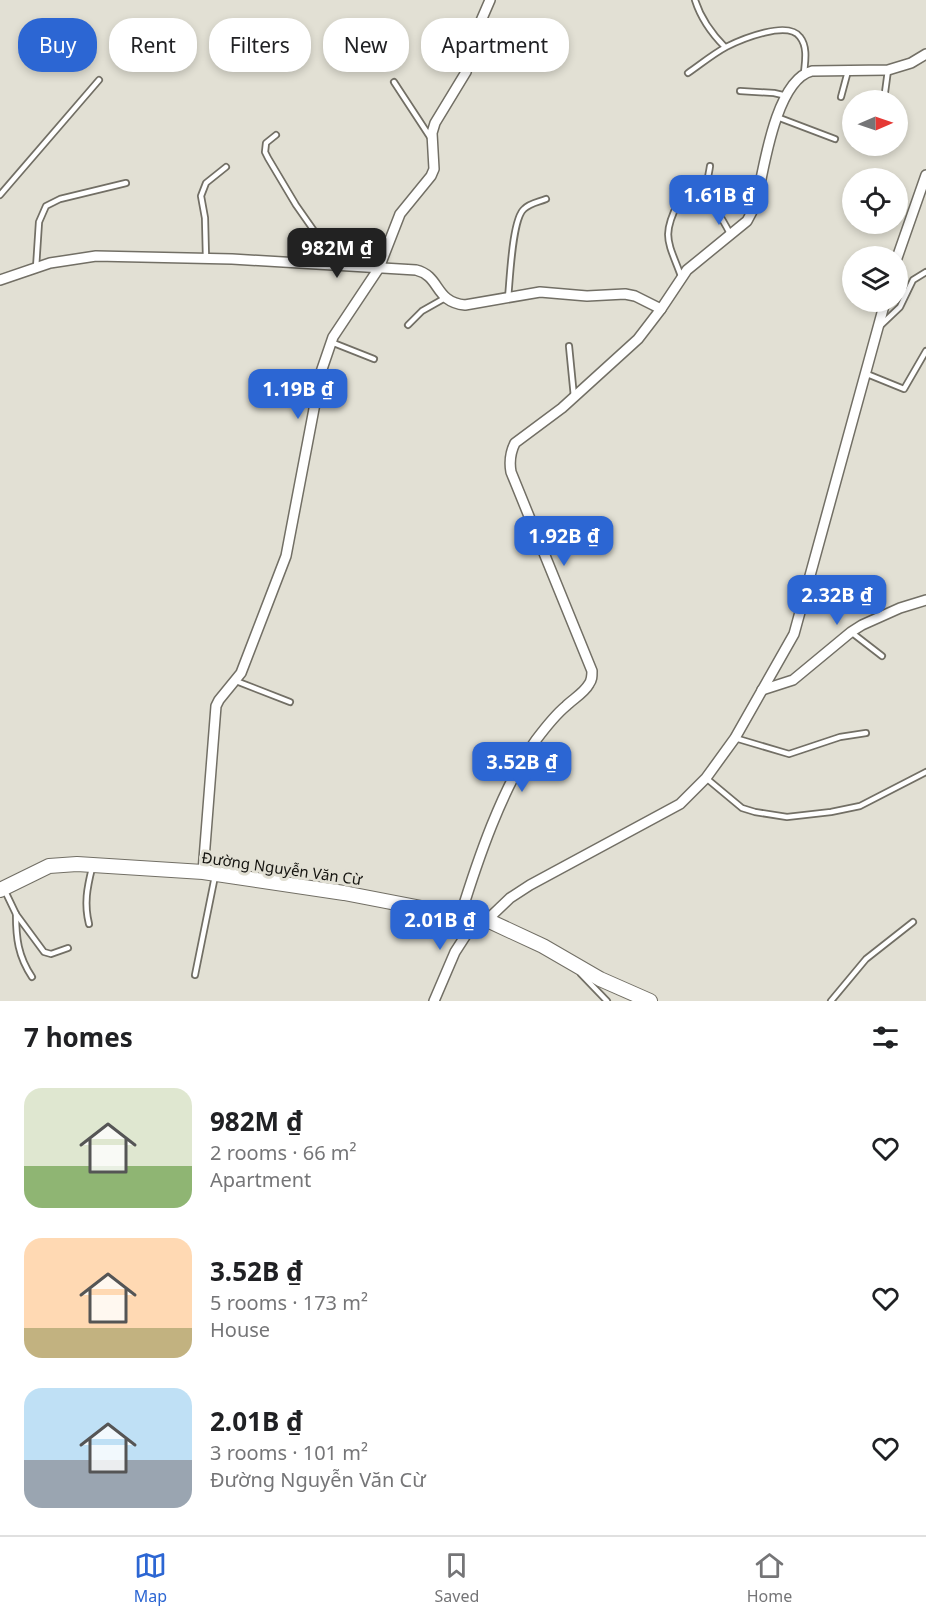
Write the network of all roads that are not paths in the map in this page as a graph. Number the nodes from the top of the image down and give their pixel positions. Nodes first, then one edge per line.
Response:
1 (490, 0) edge
2 (695, 0) edge
3 (725, 47) junction
4 (926, 54) edge
5 (888, 70) junction
6 (848, 71) junction
7 (688, 73) dead end
8 (804, 73) junction
9 (99, 80) dead end
10 (394, 82) dead end
11 (885, 90) edge
12 (740, 91) dead end
13 (787, 96) junction
14 (841, 97) dead end
15 (777, 117) junction
16 (276, 135) dead end
17 (835, 139) dead end
18 (432, 141) junction
19 (710, 166) dead end
20 (226, 167) dead end
21 (926, 176) edge
22 (126, 183) dead end
23 (674, 189) dead end
24 (0, 195) edge
25 (546, 199) dead end
26 (730, 234) junction
27 (901, 246) edge
28 (206, 258) junction
29 (339, 266) junction
30 (36, 268) junction
31 (379, 268) junction
32 (926, 272) edge
33 (681, 277) junction
34 (0, 280) edge
35 (445, 298) junction
36 (508, 298) junction
37 (661, 309) junction
38 (882, 312) edge
39 (408, 325) dead end
40 (878, 328) junction
41 (331, 342) junction
42 (570, 346) dead end
43 (926, 351) edge
44 (374, 359) dead end
45 (865, 373) junction
46 (574, 397) junction
47 (926, 600) edge
48 (851, 632) junction
49 (882, 656) dead end
50 (236, 681) junction
51 (762, 690) junction
52 (290, 702) dead end
53 (866, 733) dead end
54 (735, 738) junction
55 (926, 772) edge
56 (706, 778) junction
57 (93, 865) junction
58 (209, 873) junction
59 (2, 889) edge
60 (16, 914) junction
61 (460, 916) junction
62 (481, 920) junction
63 (914, 922) dead end
64 (89, 924) dead end
65 (68, 948) dead end
66 (567, 959) junction
67 (195, 975) dead end
68 (32, 977) dead end
69 (435, 1001) edge
70 (607, 1001) edge
71 (650, 1001) edge
72 (831, 1001) edge

1 - 18 street
2 - 3 lane
3 - 7 lane
3 - 8 lane
4 - 5 street
5 - 6 street
5 - 11 lane
6 - 8 street
6 - 14 lane
8 - 13 street
9 - 24 lane
10 - 18 lane
12 - 13 lane
13 - 15 street
15 - 17 lane
15 - 26 street
16 - 29 lane
18 - 31 street
19 - 26 lane
20 - 28 lane
21 - 27 street
22 - 30 lane
23 - 33 lane
25 - 36 lane
26 - 33 street
28 - 29 street
28 - 30 street
29 - 31 street
30 - 34 street
31 - 35 street
31 - 41 street
32 - 40 lane
33 - 37 street
35 - 36 street
35 - 39 lane
36 - 37 street
37 - 46 street
38 - 40 street
40 - 45 street
41 - 44 lane
41 - 50 street
42 - 46 lane
43 - 45 lane
45 - 51 street
46 - 61 street
47 - 48 street
48 - 49 lane
48 - 51 street
50 - 52 lane
50 - 58 street
51 - 54 street
53 - 54 lane
54 - 56 street
55 - 56 lane
56 - 62 street
57 - 58 street, Đường Nguyễn Văn Cừ
57 - 59 street, Đường Nguyễn Văn Cừ
57 - 64 lane
58 - 61 street, Đường Nguyễn Văn Cừ
58 - 67 lane
59 - 60 lane
60 - 65 lane
60 - 68 lane
61 - 62 street, Đường Nguyễn Văn Cừ
62 - 66 street, Đường Nguyễn Văn Cừ
62 - 69 street
63 - 72 lane
66 - 70 lane
66 - 71 street, Đường Nguyễn Văn Cừ

